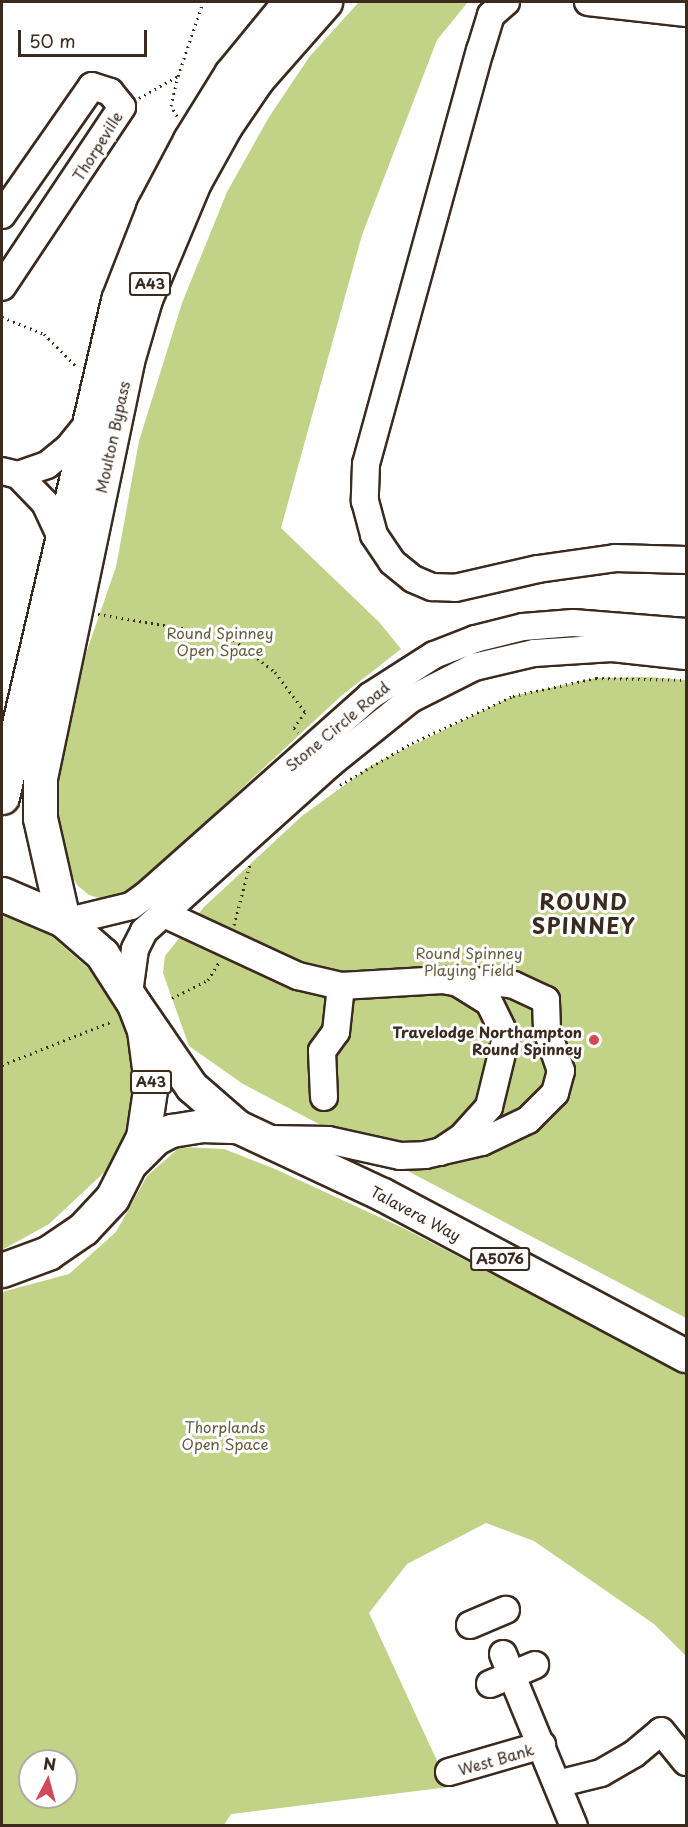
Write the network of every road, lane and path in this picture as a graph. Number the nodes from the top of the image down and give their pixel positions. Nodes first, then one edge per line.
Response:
1 (204, 2) edge
2 (290, 2) edge
3 (325, 2) edge
4 (506, 2) edge
5 (588, 2) edge
6 (687, 13) edge
7 (178, 76) junction
8 (122, 107) junction
9 (190, 140) junction
10 (2, 215) edge
11 (2, 287) edge
12 (2, 317) edge
13 (84, 375) dead end
14 (88, 424) junction
15 (10, 473) edge
16 (61, 537) junction
17 (687, 560) edge
18 (76, 609) junction
19 (687, 632) edge
20 (687, 656) edge
21 (687, 680) edge
22 (310, 746) junction
23 (334, 776) junction
24 (333, 791) dead end
25 (2, 796) edge
26 (251, 861) dead end
27 (2, 894) edge
28 (162, 913) junction
29 (64, 921) junction
30 (229, 944) junction
31 (458, 983) junction
32 (341, 986) junction
33 (172, 998) dead end
34 (125, 1006) junction
35 (2, 1065) edge
36 (324, 1097) dead end
37 (250, 1133) junction
38 (440, 1152) junction
39 (134, 1162) junction
40 (4, 1270) edge
41 (687, 1356) edge
42 (500, 1646) dead end
43 (542, 1745) junction
44 (687, 1762) edge
45 (449, 1772) dead end
46 (557, 1784) junction
47 (574, 1826) edge

1 - 7 path
2 - 9 highway, Moulton Bypass / A43
3 - 18 highway, Moulton Bypass / A43
4 - 17 street
5 - 6 street
7 - 8 path
7 - 9 path
8 - 10 street, Thorpeville
8 - 11 street, Thorpeville
9 - 14 highway, Moulton Bypass / A43
12 - 13 path
14 - 15 street
14 - 16 highway, Moulton Bypass / A43
15 - 16 street
16 - 25 highway, Moulton Bypass / A43
18 - 22 path
18 - 29 highway, Moulton Bypass / A43
19 - 22 street, Stone Circle Road
20 - 23 street, Stone Circle Road
21 - 23 path
22 - 29 street, Stone Circle Road
23 - 24 path
23 - 28 street, Stone Circle Road
26 - 30 path
27 - 29 highway, A43
28 - 30 street
28 - 34 street, Stone Circle Road
29 - 34 highway, A43
30 - 32 street
30 - 33 path
31 - 32 street
31 - 38 street
31 - 38 street
32 - 36 street
34 - 35 path
34 - 37 main road, Talavera Way / A5076
34 - 39 highway, A43
37 - 38 street
37 - 39 main road, Talavera Way / A5076
37 - 41 main road, Talavera Way / A5076
39 - 40 highway, A43
42 - 43 street
43 - 45 street, West Bank
43 - 46 street
44 - 46 street
46 - 47 street

